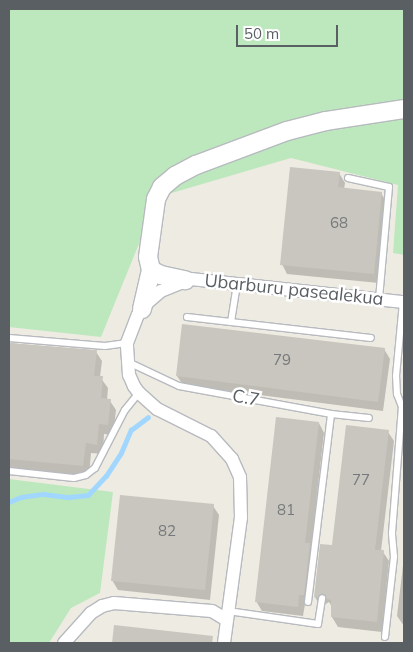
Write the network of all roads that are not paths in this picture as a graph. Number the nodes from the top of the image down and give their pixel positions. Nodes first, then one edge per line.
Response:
1 (404, 108) edge
2 (348, 178) dead end
3 (151, 270) junction
4 (184, 280) junction
5 (237, 284) junction
6 (379, 299) junction
7 (404, 302) edge
8 (142, 309) junction
9 (187, 317) dead end
10 (231, 322) junction
11 (9, 338) edge
12 (371, 338) dead end
13 (127, 343) junction
14 (127, 362) junction
15 (139, 393) junction
16 (331, 414) junction
17 (369, 418) dead end
18 (9, 471) edge
19 (322, 598) dead end
20 (308, 602) dead end
21 (228, 616) junction
22 (385, 637) dead end
23 (64, 643) edge
24 (224, 643) edge

1 - 3 main road
2 - 6 lane
3 - 4 main road, Ubarburu pasealekua
3 - 8 main road, Ubarburu pasealekua
4 - 5 street, Ubarburu pasealekua
4 - 8 street, Ubarburu pasealekua
5 - 6 street, Ubarburu pasealekua
5 - 10 lane
6 - 7 street, Ubarburu pasealekua
7 - 22 lane
8 - 13 street, Ubarburu pasealekua
9 - 10 lane
10 - 12 lane
11 - 13 lane
13 - 14 street, Ubarburu pasealekua
14 - 15 street, Ubarburu pasealekua
14 - 16 lane, C.7
15 - 18 lane
15 - 21 street, Ubarburu pasealekua
16 - 17 lane, C.7
16 - 20 lane
19 - 21 lane
21 - 23 street
21 - 24 street, Ubarburu pasealekua

